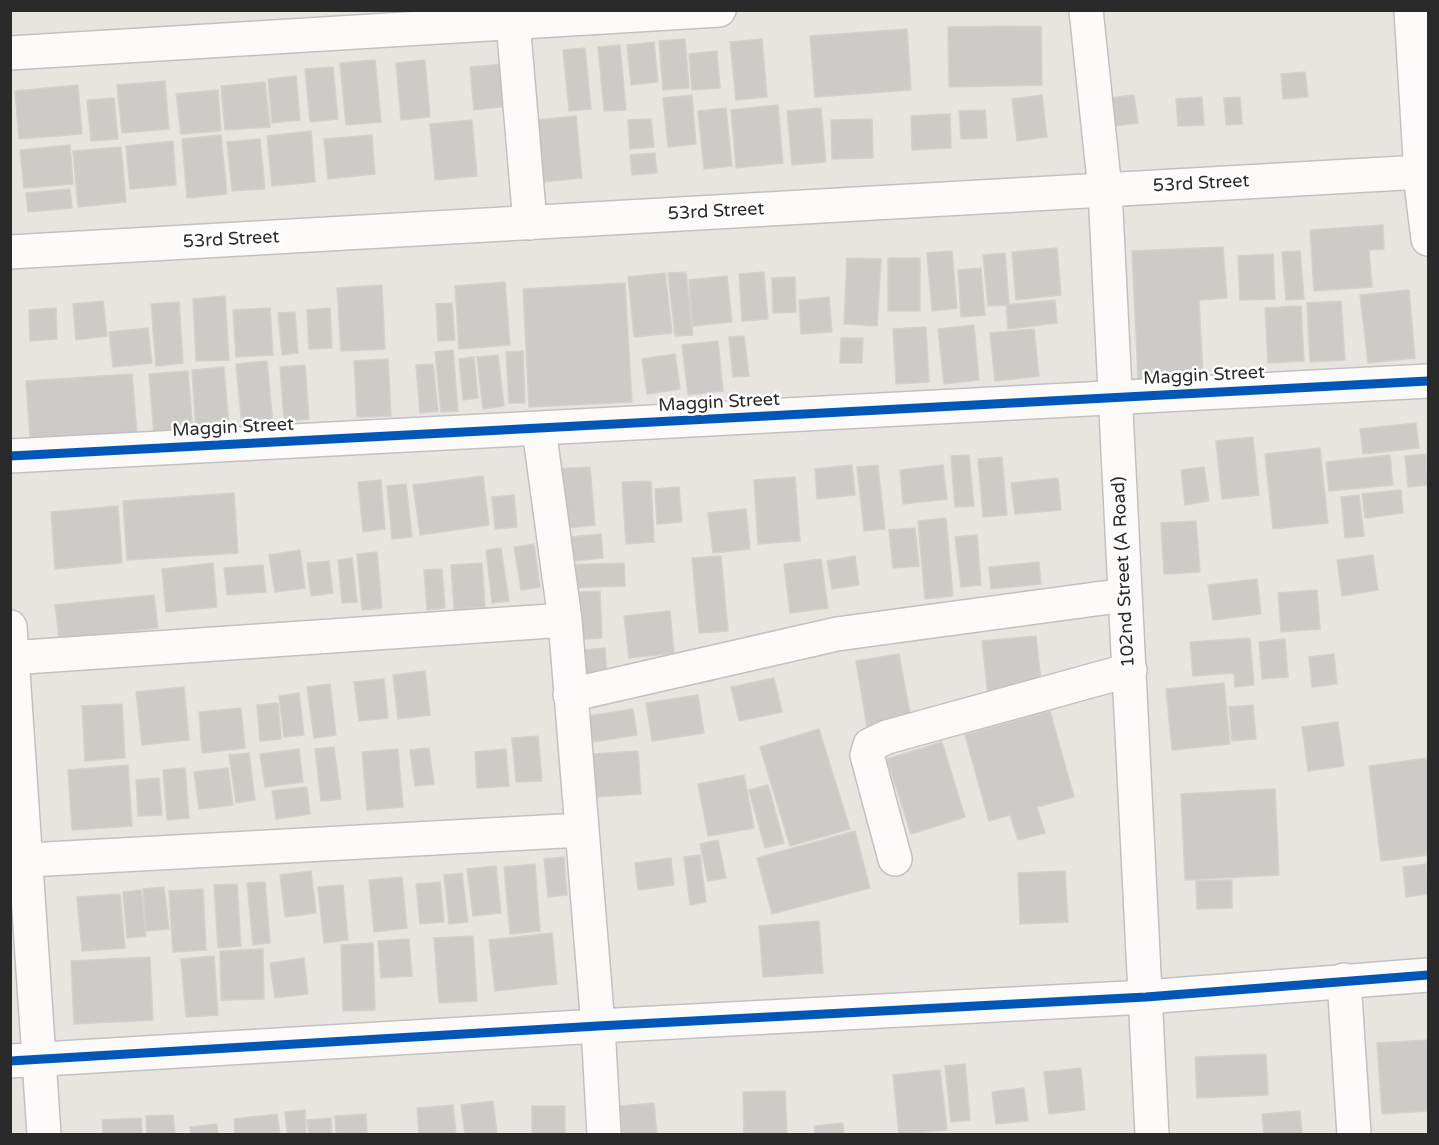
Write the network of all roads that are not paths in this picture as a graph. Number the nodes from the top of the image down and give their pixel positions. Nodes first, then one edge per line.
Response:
1 (719, 10) edge
2 (1086, 10) edge
3 (1411, 10) edge
4 (512, 16) edge
5 (10, 53) edge
6 (1424, 184) edge
7 (1105, 190) junction
8 (530, 223) junction
9 (1428, 239) edge
10 (10, 252) edge
11 (1428, 381) edge
12 (1115, 398) junction
13 (539, 429) junction
14 (10, 456) edge
15 (1125, 595) junction
16 (565, 620) junction
17 (11, 648) edge
18 (1130, 670) junction
19 (570, 695) junction
20 (581, 830) junction
21 (895, 859) dead end
22 (18, 861) edge
23 (1428, 975) edge
24 (1344, 980) junction
25 (1146, 997) junction
26 (598, 1026) junction
27 (25, 1060) edge
28 (44, 1134) edge
29 (604, 1134) edge
30 (1152, 1134) edge
31 (1354, 1134) edge

1 - 4 street
2 - 7 street, 102nd Street (A Road)
3 - 6 street
4 - 5 street
4 - 8 street
6 - 7 street, 53rd Street
6 - 9 street
7 - 8 street, 53rd Street
7 - 12 street, 102nd Street (A Road)
8 - 10 street, 53rd Street
11 - 12 street, Maggin Street
12 - 13 street, Maggin Street
12 - 15 street, 102nd Street (A Road)
13 - 14 street, Maggin Street
13 - 16 street
15 - 18 street, 102nd Street (A Road)
15 - 19 street
16 - 17 street
16 - 19 street
17 - 22 street
18 - 21 street
18 - 25 street, 102nd Street (A Road)
19 - 20 street
20 - 22 street
20 - 26 street
22 - 27 street
23 - 24 street
24 - 25 street
24 - 31 street
25 - 26 street
25 - 30 street, 102nd Street (A Road)
26 - 27 street
26 - 29 street
27 - 28 street

